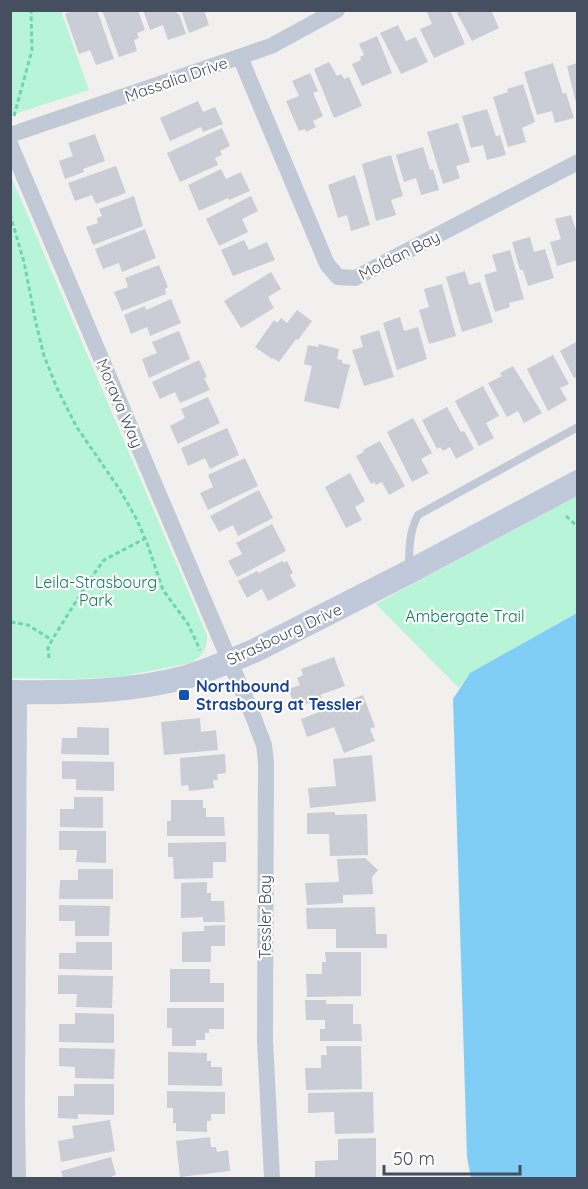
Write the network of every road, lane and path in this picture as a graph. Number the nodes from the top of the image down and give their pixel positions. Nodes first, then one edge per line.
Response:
1 (31, 10) edge
2 (337, 10) edge
3 (240, 57) junction
4 (19, 101) dead end
5 (10, 135) edge
6 (10, 144) edge
7 (578, 162) edge
8 (10, 214) edge
9 (578, 427) edge
10 (578, 482) edge
11 (566, 516) dead end
12 (578, 527) edge
13 (146, 538) junction
14 (409, 572) junction
15 (11, 622) edge
16 (52, 640) junction
17 (49, 658) dead end
18 (230, 661) junction
19 (206, 669) junction
20 (15, 692) edge
21 (14, 1110) edge
22 (18, 1179) edge
23 (272, 1179) edge

1 - 4 path
2 - 3 street, Massalia Drive
3 - 5 street, Massalia Drive
3 - 7 street, Moldan Bay
6 - 18 street, Morava Way
8 - 13 path
9 - 14 lane
10 - 14 street, Strasbourg Drive
11 - 12 path
13 - 16 path
13 - 19 path
14 - 18 street, Strasbourg Drive
15 - 16 path
16 - 17 path
18 - 19 street, Strasbourg Drive
18 - 23 street, Tessler Bay
19 - 20 street, Strasbourg Drive
20 - 21 street
21 - 22 street

